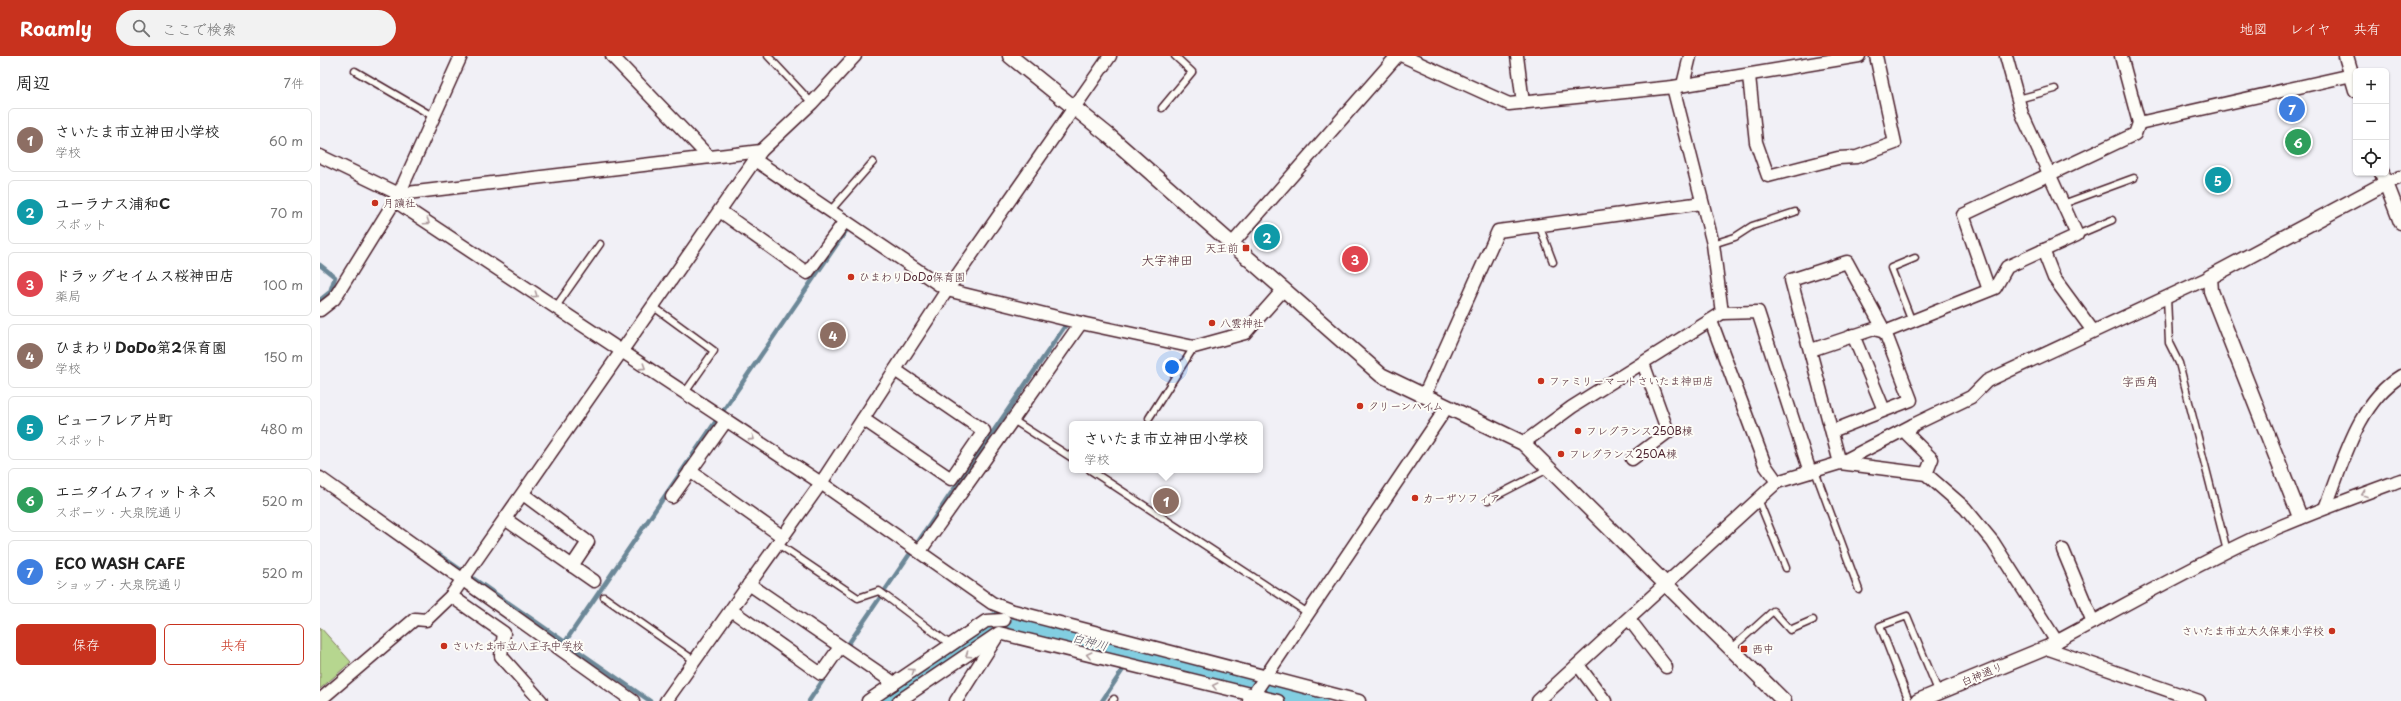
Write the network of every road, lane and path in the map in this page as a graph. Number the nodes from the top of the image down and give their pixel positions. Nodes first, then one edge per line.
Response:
1 (461, 56) edge
2 (612, 56) edge
3 (768, 56) edge
4 (855, 56) edge
5 (1010, 56) edge
6 (1110, 56) edge
7 (1175, 56) edge
8 (1397, 56) edge
9 (1403, 56) edge
10 (1517, 56) edge
11 (1690, 56) edge
12 (1859, 56) edge
13 (1876, 56) edge
14 (2006, 56) edge
15 (2122, 56) edge
16 (2346, 56) edge
17 (355, 71) dead end
18 (1749, 76) junction
19 (2352, 76) junction
20 (2353, 80) edge
21 (1678, 86) junction
22 (2055, 89) dead end
23 (2018, 99) junction
24 (812, 103) junction
25 (1523, 103) junction
26 (1074, 108) junction
27 (1162, 108) dead end
28 (434, 117) junction
29 (2139, 123) junction
30 (758, 155) junction
31 (320, 156) edge
32 (709, 157) junction
33 (873, 162) dead end
34 (2048, 173) junction
35 (2401, 176) edge
36 (2134, 178) dead end
37 (2384, 178) edge
38 (397, 197) junction
39 (1702, 203) junction
40 (2063, 204) junction
41 (720, 211) junction
42 (830, 211) junction
43 (1795, 212) dead end
44 (2112, 220) dead end
45 (845, 221) junction
46 (2401, 222) edge
47 (1539, 225) junction
48 (2077, 234) junction
49 (600, 244) dead end
50 (1713, 244) junction
51 (1231, 245) junction
52 (2043, 250) junction
53 (1915, 258) dead end
54 (1553, 262) dead end
55 (2210, 277) junction
56 (947, 290) junction
57 (1283, 290) junction
58 (1989, 290) junction
59 (2168, 297) junction
60 (654, 307) junction
61 (555, 308) junction
62 (320, 310) edge
63 (1722, 314) junction
64 (1711, 321) junction
65 (1912, 322) junction
66 (1081, 323) junction
67 (2094, 331) junction
68 (1885, 332) junction
69 (1853, 335) junction
70 (1194, 347) junction
71 (1811, 350) junction
72 (622, 353) junction
73 (1643, 362) junction
74 (894, 370) junction
75 (2401, 376) edge
76 (684, 394) junction
77 (1424, 396) junction
78 (1447, 407) junction
79 (1884, 410) junction
80 (1149, 418) dead end
81 (863, 419) junction
82 (1013, 420) junction
83 (726, 421) junction
84 (1913, 425) junction
85 (1832, 431) junction
86 (1522, 443) junction
87 (1069, 456) edge
88 (1632, 459) dead end
89 (1840, 463) junction
90 (1548, 469) junction
91 (690, 471) junction
92 (1813, 471) junction
93 (1095, 473) edge
94 (1926, 474) junction
95 (320, 478) edge
96 (2401, 480) edge
97 (1776, 482) junction
98 (821, 483) junction
99 (522, 494) junction
100 (672, 497) dead end
101 (1758, 499) junction
102 (1488, 500) dead end
103 (2325, 508) junction
104 (2300, 518) junction
105 (505, 519) junction
106 (780, 540) junction
107 (2063, 550) dead end
108 (920, 551) junction
109 (2227, 551) junction
110 (572, 566) junction
111 (1786, 568) dead end
112 (462, 580) junction
113 (594, 581) dead end
114 (749, 584) junction
115 (1665, 585) junction
116 (1859, 590) dead end
117 (451, 596) junction
118 (604, 597) dead end
119 (731, 610) junction
120 (1308, 613) junction
121 (1007, 615) junction
122 (1629, 619) junction
123 (1813, 620) dead end
124 (2094, 622) junction
125 (999, 633) junction
126 (951, 645) junction
127 (2051, 645) junction
128 (840, 647) junction
129 (1731, 649) junction
130 (694, 661) junction
131 (1578, 665) junction
132 (1666, 667) dead end
133 (1265, 677) junction
134 (894, 683) junction
135 (1937, 696) edge
136 (1251, 698) edge
137 (320, 700) edge
138 (541, 701) edge
139 (633, 701) edge
140 (666, 701) edge
141 (868, 701) edge
142 (899, 701) edge
143 (956, 701) edge
144 (1278, 701) edge
145 (1358, 701) edge
146 (1538, 701) edge
147 (1605, 701) edge
148 (1784, 701) edge
149 (1909, 701) edge
150 (1918, 701) edge
151 (2199, 701) edge

1 - 28 street
2 - 32 street
3 - 24 lane
4 - 24 street
5 - 26 street
6 - 26 street
7 - 27 lane
8 - 51 street
9 - 25 street
10 - 25 street
11 - 21 street
12 - 18 street
13 - 18 street
14 - 23 street
15 - 29 street
16 - 19 street
17 - 28 lane
18 - 21 street
19 - 20 street
19 - 29 street
21 - 25 street
21 - 39 street
22 - 23 lane
23 - 34 street
24 - 30 street
26 - 51 street
26 - 56 street
28 - 38 street
29 - 34 street
30 - 32 street
30 - 41 street
30 - 42 street
31 - 38 street
32 - 38 street
33 - 42 lane
34 - 40 street
34 - 58 street
35 - 37 street
36 - 40 lane
37 - 46 street
37 - 55 street
38 -> 61 street
38 - 62 street
39 - 47 street
39 - 50 street
40 - 48 street
41 - 45 street
41 - 60 street
42 - 45 street
43 - 50 lane
44 - 48 lane
45 - 56 street
47 - 54 lane
47 - 77 street
48 - 52 street
49 - 61 lane
50 - 63 street
51 - 57 street
52 - 58 street
52 - 67 street
53 - 65 lane
55 - 59 street
55 - 104 street
56 - 66 street
56 - 74 street
57 - 70 street
57 - 77 street
58 - 65 street
59 - 67 street
59 - 109 lane
60 - 72 street
60 - 76 lane
61 - 72 street
63 - 64 street
63 - 92 street
64 - 73 street
64 - 97 street
65 - 68 street
66 - 70 street
66 - 82 street
67 - 84 street
68 - 69 street
68 - 71 street
68 - 79 street
69 - 71 street
69 - 79 street
70 - 80 lane
71 - 85 street
72 -> 76 street
72 - 99 street
73 - 86 street
73 - 88 street
74 - 81 street
74 - 81 street
75 - 103 street
76 - 83 street
77 - 78 street
78 - 86 street
78 - 120 street
79 - 85 street
81 - 98 street
82 - 87 lane
82 - 108 street
83 - 91 street
83 -> 98 street
84 - 89 street
84 - 94 street
85 - 89 street
86 - 90 street
89 - 92 street
89 - 94 street
90 - 102 lane
90 - 115 street
91 - 100 street
91 - 106 street
92 - 97 street
92 - 116 lane
93 - 120 lane
94 - 127 street
95 - 112 street
96 -> 103 street
97 - 101 street
98 - 106 street
98 - 108 street
99 - 105 street
99 - 110 street
101 - 111 lane
101 - 115 street
103 - 104 street
104 - 109 street
105 - 110 street
105 - 112 street
106 - 114 street
106 - 126 lane
107 - 124 street
108 - 121 street
109 - 124 street
110 - 113 street
112 - 117 street
112 - 139 street
114 - 119 street
114 - 128 street
115 - 122 street
115 - 129 street
117 - 137 street
117 - 138 street
118 - 130 lane
119 - 128 street
119 - 130 street
120 - 133 street
121 - 125 street
121 - 126 street
121 - 133 street
122 - 131 street
122 - 132 street
123 - 129 lane
124 - 127 street
136 -> 125 street
125 -> 142 street
125 - 143 street
134 -> 126 street
127 - 135 street, 白神通り
127 - 151 street
128 - 134 street
129 - 148 street
130 - 140 street
131 - 146 street
131 - 147 street
133 - 136 street
133 - 145 street
134 - 141 street
135 - 149 lane
135 - 150 street, 白神通り
136 - 144 street

